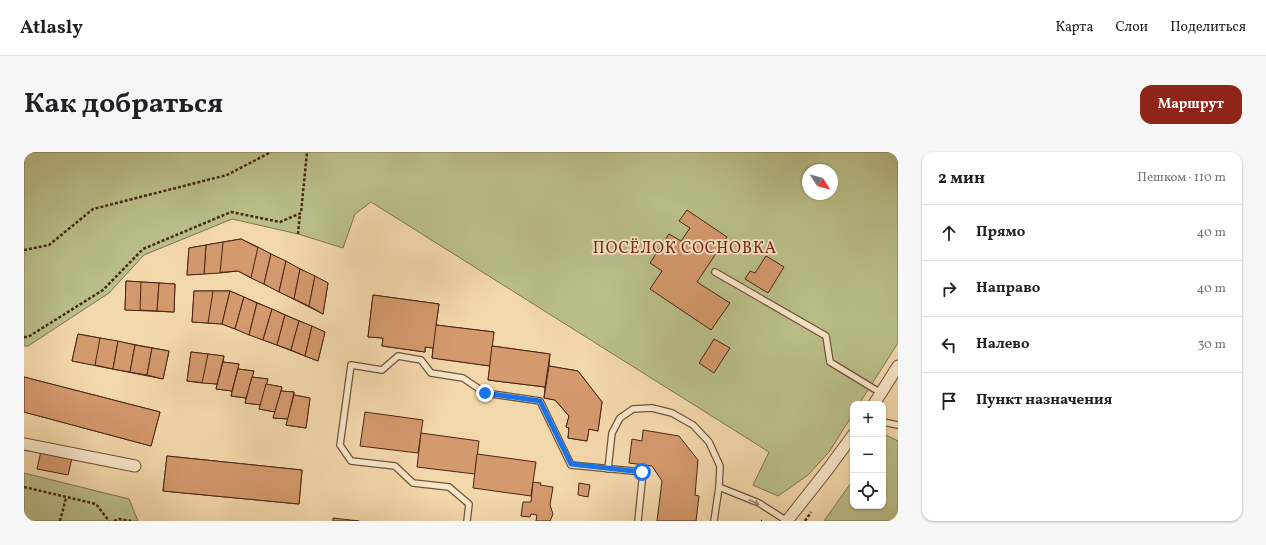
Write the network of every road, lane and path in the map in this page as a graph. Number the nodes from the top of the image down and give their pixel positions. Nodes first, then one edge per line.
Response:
1 (271, 152) edge
2 (307, 152) edge
3 (300, 213) junction
4 (298, 234) dead end
5 (24, 250) edge
6 (715, 272) dead end
7 (24, 337) edge
8 (898, 366) edge
9 (881, 393) junction
10 (876, 401) edge
11 (886, 423) edge
12 (898, 425) edge
13 (852, 437) edge
14 (24, 444) edge
15 (135, 466) dead end
16 (608, 469) junction
17 (719, 487) junction
18 (24, 488) edge
19 (66, 498) junction
20 (60, 521) edge
21 (109, 521) edge
22 (114, 521) edge
23 (131, 521) edge
24 (467, 521) edge
25 (638, 521) edge
26 (714, 521) edge
27 (787, 521) edge

1 - 5 path
2 - 3 path
3 - 4 path
3 - 7 path
6 - 9 lane
8 - 9 street
9 - 10 street
11 - 12 lane
13 - 27 street
14 - 15 street
16 - 17 lane
16 - 24 lane
16 - 25 lane
17 - 26 lane
17 -> 27 lane
18 - 19 path
19 - 20 path
19 - 21 path
22 - 23 path

